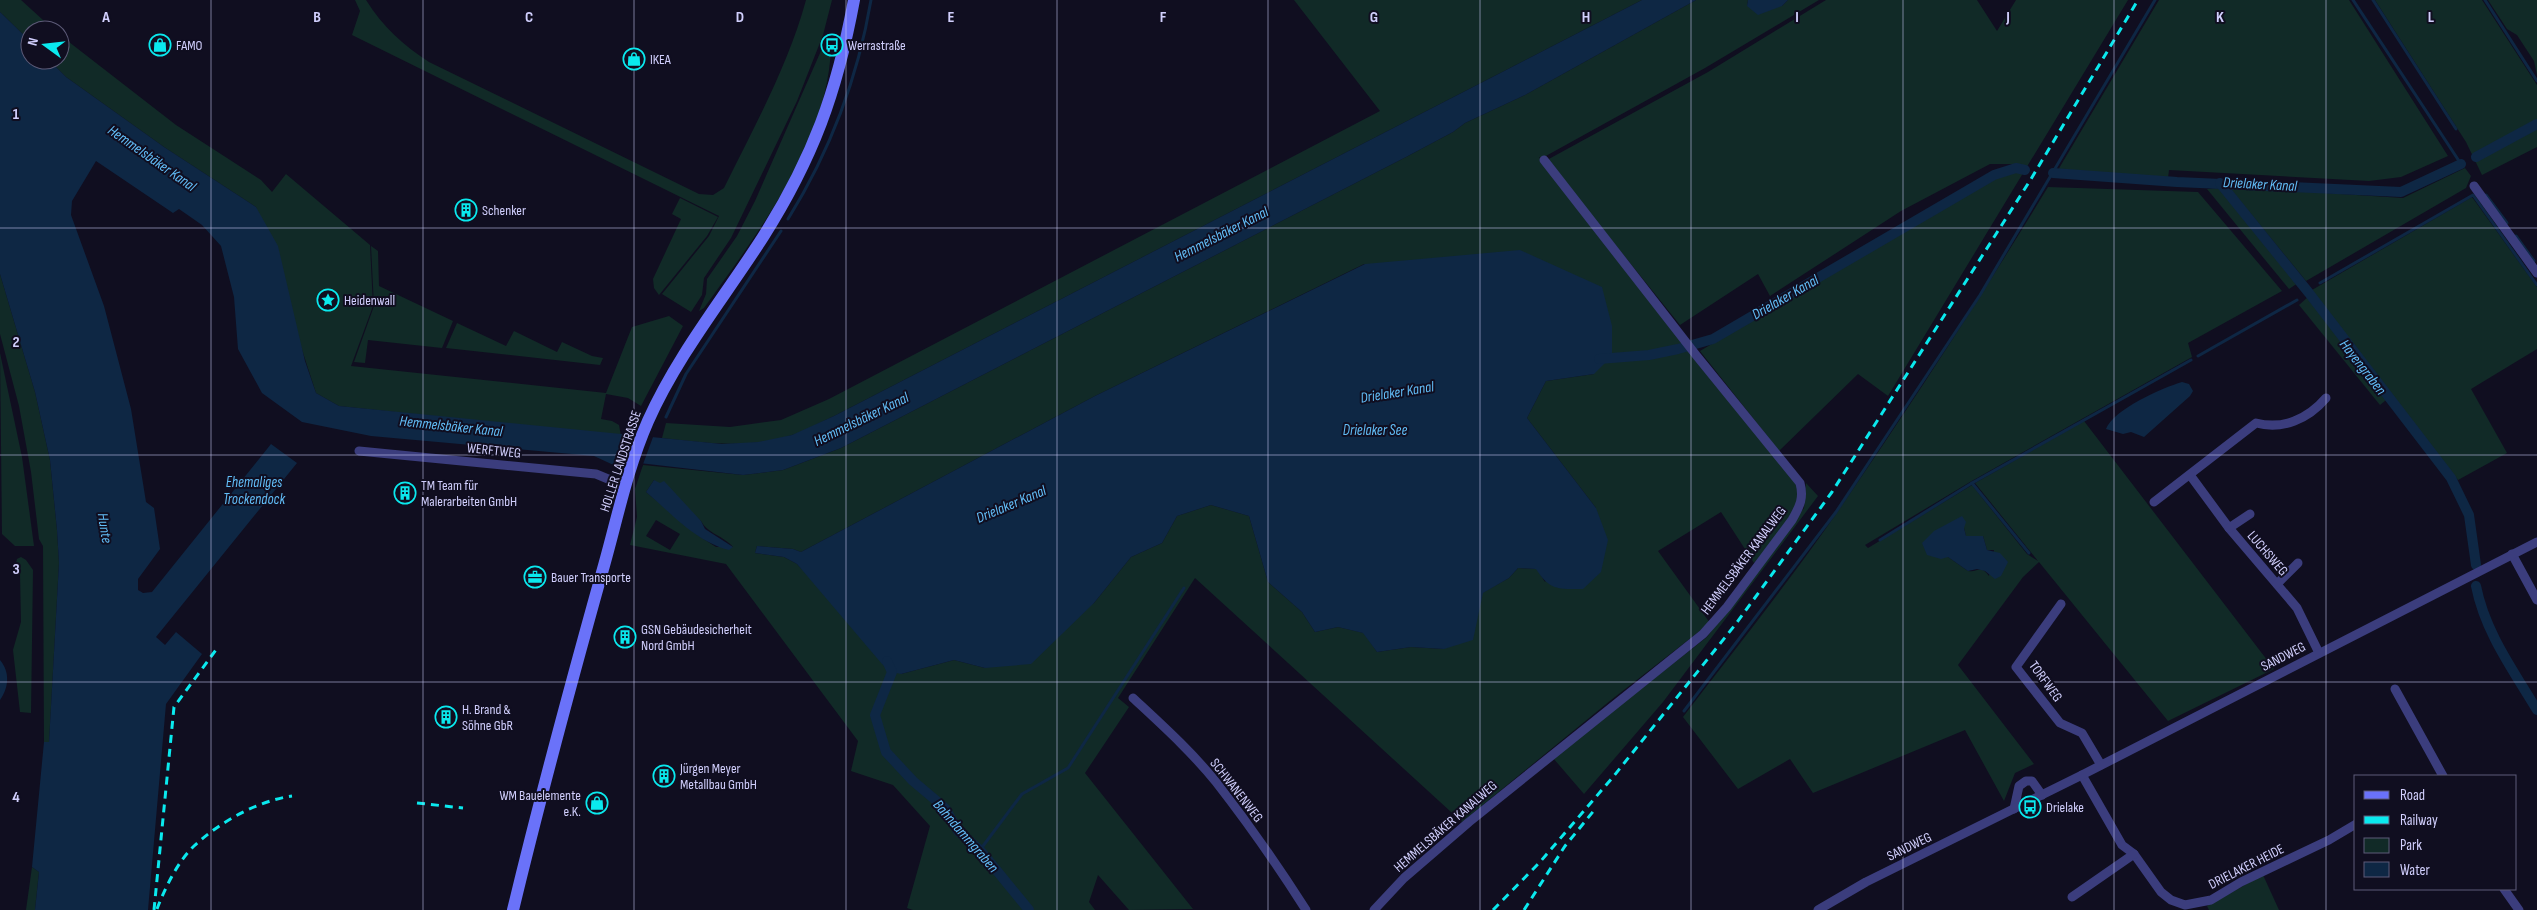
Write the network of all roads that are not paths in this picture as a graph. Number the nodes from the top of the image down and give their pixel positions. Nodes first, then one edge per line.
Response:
1 (854, 0) edge
2 (1544, 160) dead end
3 (2474, 186) dead end
4 (2537, 273) edge
5 (2326, 398) dead end
6 (358, 451) dead end
7 (2190, 474) junction
8 (625, 486) junction
9 (2154, 502) dead end
10 (2250, 514) dead end
11 (2229, 528) junction
12 (2537, 542) edge
13 (2512, 554) junction
14 (2298, 563) dead end
15 (2277, 584) junction
16 (2537, 600) edge
17 (2062, 604) dead end
18 (2318, 653) junction
19 (2395, 689) dead end
20 (1133, 698) dead end
21 (2102, 765) junction
22 (2082, 775) junction
23 (2442, 775) edge
24 (2042, 795) junction
25 (2014, 809) junction
26 (2354, 825) edge
27 (2134, 854) junction
28 (2506, 890) edge
29 (2072, 897) dead end
30 (513, 910) edge
31 (1306, 910) edge
32 (1374, 910) edge
33 (1818, 910) edge
34 (2519, 910) edge

1 - 8 main road, HOLLER LANDSTRASSE
2 - 32 street, HEMMELSBÄKER KANALWEG
3 - 4 street
5 - 7 street
6 - 8 street, WERFTWEG
7 - 9 street
7 - 11 street, LUCHSWEG
8 - 30 main road, HOLLER LANDSTRASSE
10 - 11 street
11 - 15 street, LUCHSWEG
12 - 13 street, SANDWEG
13 - 16 street
13 - 18 street, SANDWEG
14 - 15 street
15 - 18 street, LUCHSWEG
17 - 21 street, TORFWEG
18 - 21 street, SANDWEG
19 - 23 street
20 - 31 street, SCHWANENWEG
21 - 22 street, SANDWEG
22 - 24 street, SANDWEG
22 - 27 street, DRIELAKER HEIDE
24 - 25 street, SANDWEG
24 - 25 street
25 - 33 street, SANDWEG
26 - 27 street, DRIELAKER HEIDE
27 - 29 street
28 - 34 street

